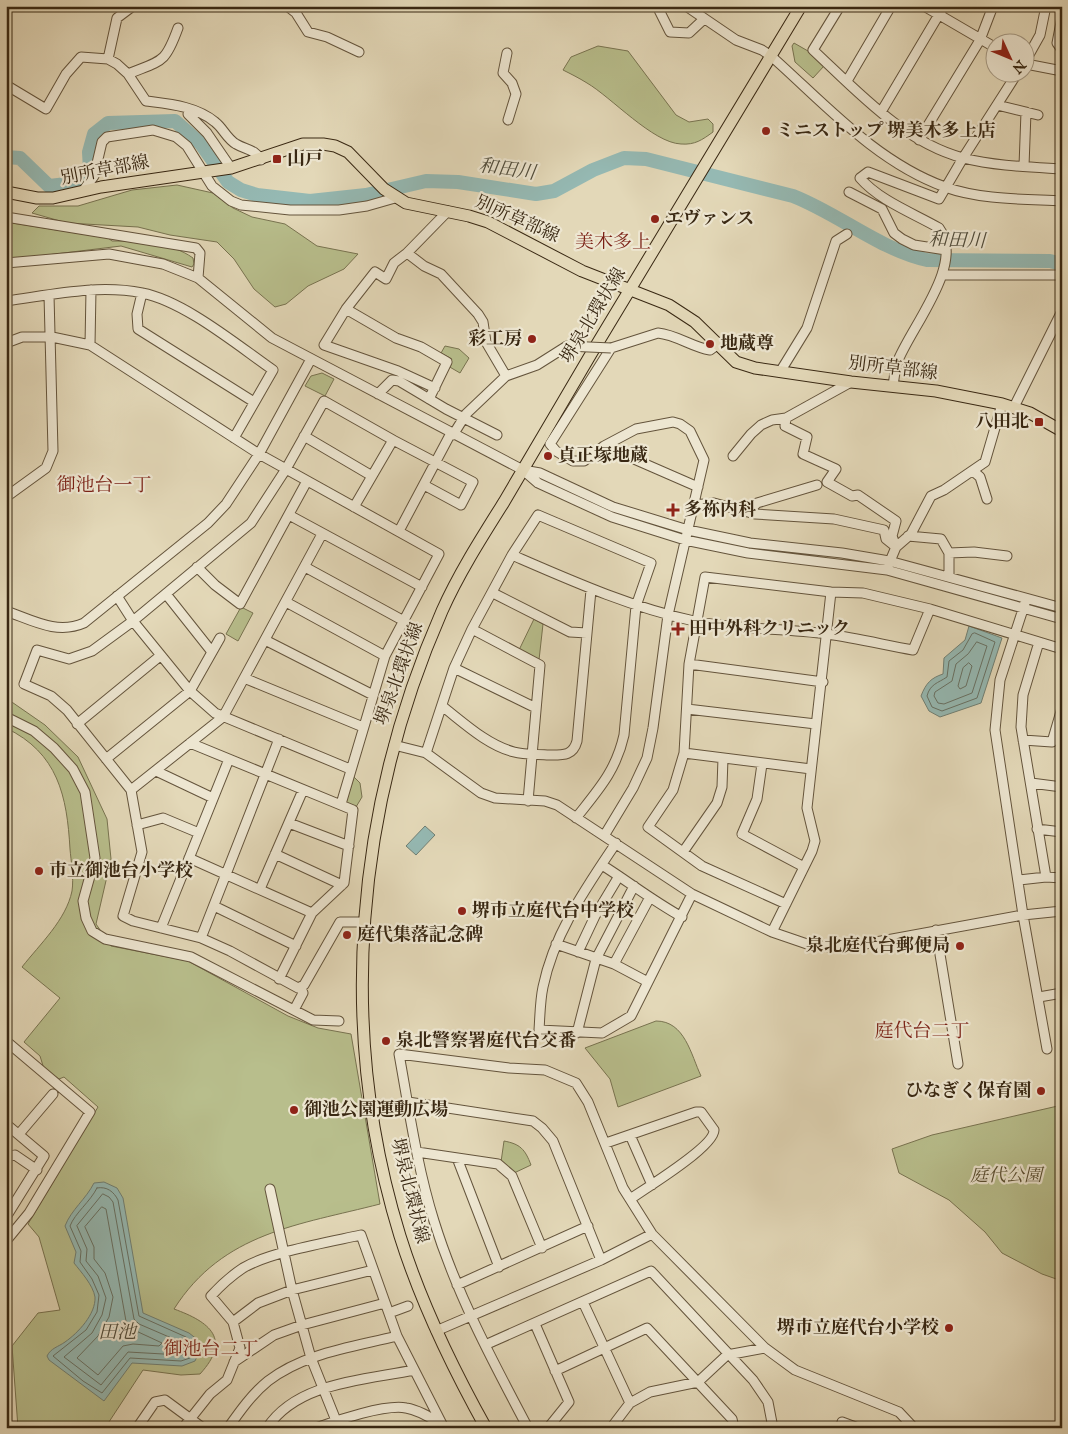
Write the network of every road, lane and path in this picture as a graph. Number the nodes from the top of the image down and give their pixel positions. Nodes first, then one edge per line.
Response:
1 (133, 6) edge
2 (287, 6) edge
3 (657, 6) edge
4 (686, 6) edge
5 (801, 6) edge
6 (840, 6) edge
7 (891, 6) edge
8 (924, 6) edge
9 (944, 6) edge
10 (993, 6) edge
11 (1046, 6) edge
12 (940, 16) junction
13 (1062, 17) edge
14 (704, 19) junction
15 (178, 28) dead end
16 (980, 40) junction
17 (986, 43) edge
18 (1036, 43) edge
19 (1062, 50) edge
20 (360, 52) dead end
21 (507, 53) dead end
22 (771, 56) junction
23 (108, 59) junction
24 (1036, 64) edge
25 (1062, 71) edge
26 (128, 74) junction
27 (847, 81) junction
28 (1012, 82) edge
29 (6, 85) edge
30 (997, 105) junction
31 (881, 112) junction
32 (1026, 112) junction
33 (188, 114) dead end
34 (1038, 115) dead end
35 (508, 120) dead end
36 (919, 140) junction
37 (963, 158) junction
38 (261, 160) junction
39 (1024, 166) junction
40 (229, 168) junction
41 (1062, 169) edge
42 (204, 171) junction
43 (946, 187) junction
44 (83, 191) junction
45 (6, 192) edge
46 (849, 192) dead end
47 (393, 196) junction
48 (1062, 201) edge
49 (448, 211) junction
50 (6, 217) edge
51 (847, 234) dead end
52 (946, 251) junction
53 (407, 253) junction
54 (6, 263) edge
55 (943, 273) junction
56 (1062, 275) edge
57 (198, 278) junction
58 (631, 289) junction
59 (91, 290) junction
60 (142, 293) junction
61 (49, 295) junction
62 (6, 301) edge
63 (346, 309) junction
64 (1062, 311) edge
65 (52, 337) junction
66 (6, 343) edge
67 (90, 345) junction
68 (718, 346) junction
69 (611, 348) junction
70 (311, 359) junction
71 (780, 372) junction
72 (506, 376) junction
73 (851, 382) junction
74 (893, 386) junction
75 (434, 388) junction
76 (378, 394) junction
77 (429, 399) junction
78 (254, 402) junction
79 (1002, 404) junction
80 (1014, 407) junction
81 (464, 417) junction
82 (786, 418) junction
83 (1062, 431) edge
84 (452, 434) junction
85 (497, 435) dead end
86 (304, 436) junction
87 (234, 438) junction
88 (393, 440) junction
89 (604, 446) junction
90 (259, 454) junction
91 (733, 456) dead end
92 (435, 461) junction
93 (286, 469) junction
94 (523, 470) junction
95 (974, 471) junction
96 (372, 476) junction
97 (308, 481) junction
98 (424, 485) junction
99 (817, 485) dead end
100 (698, 487) junction
101 (6, 497) edge
102 (987, 499) dead end
103 (694, 505) junction
104 (354, 506) junction
105 (748, 512) junction
106 (289, 515) junction
107 (688, 530) junction
108 (399, 531) junction
109 (322, 534) junction
110 (908, 536) junction
111 (685, 540) junction
112 (896, 547) junction
113 (949, 553) junction
114 (512, 555) junction
115 (1007, 556) dead end
116 (888, 565) junction
117 (197, 567) junction
118 (305, 567) junction
119 (950, 577) junction
120 (422, 587) junction
121 (591, 590) junction
122 (831, 592) junction
123 (493, 593) junction
124 (166, 594) junction
125 (117, 596) junction
126 (286, 602) junction
127 (1025, 602) junction
128 (636, 606) junction
129 (1062, 608) edge
130 (930, 609) junction
131 (6, 611) edge
132 (668, 615) junction
133 (1062, 619) edge
134 (133, 621) junction
135 (404, 621) junction
136 (697, 621) junction
137 (472, 629) junction
138 (587, 633) junction
139 (827, 634) junction
140 (1014, 635) junction
141 (220, 638) dead end
142 (265, 640) junction
143 (1039, 642) junction
144 (1062, 649) edge
145 (212, 652) junction
146 (160, 656) junction
147 (385, 656) junction
148 (689, 664) junction
149 (454, 668) junction
150 (244, 678) junction
151 (823, 682) junction
152 (190, 691) junction
153 (373, 695) junction
154 (442, 706) junction
155 (536, 708) junction
156 (1062, 708) edge
157 (686, 709) junction
158 (6, 717) edge
159 (224, 717) junction
160 (77, 724) junction
161 (816, 724) junction
162 (363, 727) junction
163 (279, 740) junction
164 (1023, 740) junction
165 (190, 743) junction
166 (394, 745) junction
167 (426, 753) junction
168 (684, 753) junction
169 (532, 754) junction
170 (723, 758) junction
171 (106, 759) junction
172 (229, 759) junction
173 (762, 764) junction
174 (810, 768) junction
175 (350, 769) junction
176 (156, 770) junction
177 (266, 776) junction
178 (1031, 782) junction
179 (1062, 787) edge
180 (131, 790) junction
181 (303, 790) junction
182 (213, 798) junction
183 (528, 801) junction
184 (341, 804) junction
185 (576, 818) junction
186 (288, 823) junction
187 (137, 825) junction
188 (1037, 829) junction
189 (1062, 832) edge
190 (199, 834) junction
191 (604, 836) junction
192 (616, 843) junction
193 (349, 846) junction
194 (683, 852) junction
195 (275, 854) junction
196 (189, 858) junction
197 (602, 864) junction
198 (804, 867) junction
199 (226, 874) junction
200 (619, 876) junction
201 (1046, 877) junction
202 (1062, 878) edge
203 (1019, 880) junction
204 (342, 885) junction
205 (634, 886) junction
206 (260, 889) junction
207 (692, 894) junction
208 (649, 899) junction
209 (786, 904) junction
210 (214, 906) junction
211 (1062, 911) edge
212 (312, 913) junction
213 (1023, 915) junction
214 (682, 916) junction
215 (364, 922) junction
216 (161, 928) junction
217 (936, 930) junction
218 (772, 932) junction
219 (200, 938) junction
220 (556, 944) junction
221 (296, 946) junction
222 (578, 952) junction
223 (596, 959) junction
224 (614, 964) junction
225 (279, 979) junction
226 (648, 982) junction
227 (301, 988) junction
228 (1062, 993) edge
229 (1039, 997) junction
230 (294, 1010) junction
231 (339, 1021) dead end
232 (577, 1033) junction
233 (7, 1043) edge
234 (1047, 1049) dead end
235 (958, 1064) dead end
236 (53, 1094) dead end
237 (408, 1102) junction
238 (6, 1124) edge
239 (19, 1134) junction
240 (630, 1135) junction
241 (606, 1143) junction
242 (417, 1152) junction
243 (6, 1157) edge
244 (457, 1158) junction
245 (37, 1170) junction
246 (652, 1185) junction
247 (270, 1189) dead end
248 (630, 1199) junction
249 (6, 1217) edge
250 (588, 1226) junction
251 (10, 1230) edge
252 (652, 1234) junction
253 (6, 1241) edge
254 (542, 1248) junction
255 (285, 1252) junction
256 (600, 1260) junction
257 (499, 1267) junction
258 (373, 1270) junction
259 (457, 1285) junction
260 (292, 1290) junction
261 (583, 1302) junction
262 (385, 1304) junction
263 (408, 1306) dead end
264 (389, 1313) junction
265 (469, 1316) junction
266 (233, 1322) junction
267 (535, 1324) junction
268 (302, 1325) junction
269 (436, 1331) junction
270 (397, 1336) junction
271 (485, 1345) junction
272 (605, 1348) junction
273 (765, 1348) junction
274 (727, 1355) junction
275 (311, 1358) junction
276 (234, 1362) junction
277 (414, 1370) junction
278 (555, 1371) junction
279 (698, 1382) junction
280 (322, 1389) junction
281 (630, 1403) junction
282 (190, 1418) junction
283 (338, 1424) edge
284 (443, 1426) edge
285 (137, 1428) edge
286 (183, 1428) edge
287 (203, 1428) edge
288 (228, 1428) edge
289 (268, 1428) edge
290 (316, 1428) edge
291 (486, 1428) edge
292 (528, 1428) edge
293 (548, 1428) edge
294 (611, 1428) edge
295 (734, 1428) edge
296 (773, 1428) edge
297 (841, 1428) edge
298 (858, 1428) edge
299 (914, 1428) edge

1 - 23 street
2 - 20 street
3 - 14 street
4 - 14 street
5 - 22 main road, 堺泉北環状線
6 - 27 street
7 - 27 street
8 - 12 street
9 - 12 street
10 - 16 street
11 - 18 street
12 - 16 street
12 - 31 street
13 - 19 street
14 - 22 street
15 - 26 street
16 - 17 street
16 - 36 street
21 - 35 street
22 - 43 street
22 - 58 main road, 堺泉北環状線
23 - 26 street
23 - 29 street
24 - 25 street
26 - 38 street
27 - 31 street
28 - 30 street
30 - 32 street
30 - 37 street
31 - 36 street
32 - 34 street
32 - 39 street
33 - 40 street
36 - 37 street
37 - 39 street
37 - 43 street
38 - 40 main road, 別所草部線
38 - 47 main road, 別所草部線
39 - 41 street
40 - 42 main road, 別所草部線
42 - 44 main road, 別所草部線
42 - 44 street
42 - 47 street
43 - 48 street
43 - 52 street
44 - 45 main road, 別所草部線
46 - 52 street
47 - 49 main road, 別所草部線
49 - 53 street
49 - 58 main road, 別所草部線
50 - 57 street
51 - 71 street
52 - 55 street
53 - 63 street
53 - 72 street
54 - 57 street
55 - 56 street
55 - 74 street
57 - 70 street
58 - 68 main road, 別所草部線
58 - 94 main road, 堺泉北環状線
59 - 60 street
59 - 61 street
59 - 67 street
60 - 78 street
60 - 78 street
61 - 62 street
61 - 65 street
63 - 75 street
63 - 75 street
64 - 80 street
65 - 66 street
65 - 67 street
65 - 101 street
67 - 87 street
68 - 69 street
68 - 71 main road, 別所草部線
69 - 72 street, bridge
69 - 89 street
70 - 76 street
70 - 90 street
71 - 73 main road, 別所草部線
72 - 81 street
73 - 74 main road, 別所草部線
73 - 82 street
74 - 79 main road, 別所草部線
75 - 77 street
76 - 77 street
76 - 84 street
77 - 81 street
78 - 87 street
79 - 80 main road, 別所草部線
79 - 95 street
80 - 83 main road, 別所草部線
81 - 84 street
81 - 85 street
82 - 91 street
82 - 112 street
84 - 92 street
84 - 94 street
86 - 88 street
86 - 93 street
86 - 96 street
87 - 90 street
88 - 92 street
88 - 96 street
89 - 100 street
89 - 100 street
90 - 93 street
90 - 125 street
92 - 98 street
92 - 98 street
93 - 97 street
93 - 117 street
94 - 107 street
94 - 111 street
94 - 166 main road, 堺泉北環状線
95 - 102 street
95 - 110 street
96 - 104 street
97 - 104 street
97 - 106 street
98 - 108 street
99 - 105 street
100 - 103 street
103 - 105 street
103 - 107 street
104 - 108 street
105 - 112 street
106 - 109 street
106 - 117 street
107 - 111 street
107 - 116 street
108 - 120 street
109 - 118 street
109 - 120 street
110 - 112 street
110 - 113 street
111 - 116 street
111 - 132 street
112 - 116 street
113 - 115 street
113 - 119 street
114 - 121 street
114 - 123 street
114 - 128 street
116 - 119 street
116 - 127 street
117 - 124 street
118 - 126 street
118 - 135 street
119 - 127 street
120 - 135 street
121 - 128 street
121 - 138 street
122 - 130 street
122 - 136 street
122 - 139 street
123 - 137 street
123 - 138 street
124 - 134 street
124 - 145 street
125 - 131 street
125 - 134 street
126 - 142 street
126 - 147 street
127 - 129 street
127 - 133 street
127 - 140 street
128 - 132 street
128 - 185 street
130 - 139 street
130 - 140 street
132 - 136 street
132 - 191 street
134 - 146 street
134 - 160 street
135 - 147 street
136 - 139 street
136 - 148 street
137 - 149 street
137 - 155 street
138 - 169 street
139 - 151 street
140 - 143 street
140 - 203 street
141 - 145 street
142 - 150 street
142 - 153 street
143 - 144 street
143 - 164 street
145 - 152 street
146 - 152 street
146 - 160 street
147 - 153 street
148 - 151 street
148 - 157 street
149 - 154 street
149 - 155 street
150 - 159 street
150 - 162 street
151 - 161 street
152 - 159 street
152 - 171 street
153 - 162 street
154 - 167 street
154 - 169 street
155 - 169 street
156 - 164 street
157 - 161 street
157 - 168 street
158 - 230 street
159 - 163 street
159 - 165 street
160 - 171 street
161 - 174 street
162 - 175 street
163 - 175 street
163 - 177 street
164 - 178 street
165 - 172 street
165 - 176 street
166 - 167 street
166 - 215 main road, 堺泉北環状線
167 - 183 street
168 - 170 street
168 - 194 street
169 - 183 street
170 - 173 street
170 - 194 street
171 - 180 street
172 - 177 street
172 - 182 street
173 - 174 street
173 - 198 street
174 - 198 street
175 - 184 street
176 - 180 street
176 - 182 street
177 - 181 street
177 - 199 street
178 - 179 street
178 - 188 street
180 - 187 street
181 - 184 street
181 - 186 street
182 - 190 street
183 - 185 street
184 - 193 street
185 - 191 street
186 - 193 street
186 - 195 street
187 - 190 street
187 - 216 street
188 - 189 street
188 - 201 street
190 - 196 street
191 - 192 street
192 - 197 street
192 - 207 street
193 - 204 street
194 - 209 street
195 - 204 street
195 - 206 street
196 - 199 street
196 - 216 street
197 - 200 street
197 - 220 street
198 - 209 street
199 - 206 street
199 - 210 street
200 - 205 street
200 - 222 street
201 - 202 street
201 - 203 street
203 - 213 street
204 - 212 street
205 - 208 street
205 - 223 street
206 - 212 street
207 - 214 street
207 - 218 street
208 - 214 street
208 - 224 street
209 - 218 street
210 - 219 street
210 - 221 street
211 - 213 street
212 - 221 street
213 - 217 street
213 - 229 street
214 - 226 street
215 - 227 street
215 - 269 main road, 堺泉北環状線
216 - 219 street
217 - 218 street
217 - 235 street
219 - 225 street
220 - 222 street
220 - 232 street
221 - 225 street
222 - 223 street
223 - 224 street
223 - 232 street
224 - 226 street
225 - 227 street
226 - 232 street
227 - 230 street
228 - 229 street
229 - 234 street
230 - 231 street
233 - 251 street
236 - 239 street
237 - 241 street
237 - 242 street
237 - 250 street
238 - 239 street
239 - 245 street
240 - 241 street
240 - 246 street
240 - 246 street
241 - 248 street
242 - 244 street
242 - 259 street
243 - 245 street
244 - 254 street
244 - 257 street
245 - 249 street
246 - 248 street
247 - 255 street
248 - 252 street
250 - 254 street
250 - 256 street
251 - 253 street
252 - 256 street
252 - 273 street
254 - 257 street
255 - 258 street
255 - 260 street
255 - 266 street
256 - 265 street
257 - 259 street
258 - 260 street
258 - 262 street
259 - 265 street
260 - 266 street
260 - 268 street
261 - 267 street
261 - 272 street
261 - 274 street
262 - 264 street
262 - 268 street
263 - 264 street
264 - 270 street
265 - 269 street
265 - 271 street
266 - 276 street
267 - 271 street
267 - 278 street
268 - 275 street
268 - 276 street
269 - 291 main road, 堺泉北環状線
270 - 275 street
270 - 277 street
271 - 292 street
272 - 278 street
272 - 279 street
272 - 281 street
273 - 274 street
273 - 299 street
274 - 279 street
274 - 296 street
275 - 280 street
275 - 288 street
276 - 282 street
277 - 280 street
277 - 284 street
278 - 293 street
279 - 281 street
279 - 295 street
280 - 283 street
280 - 289 street
281 - 294 street
282 - 285 street
282 - 286 street
282 - 287 street
283 - 284 street
283 - 290 street
297 - 298 street

